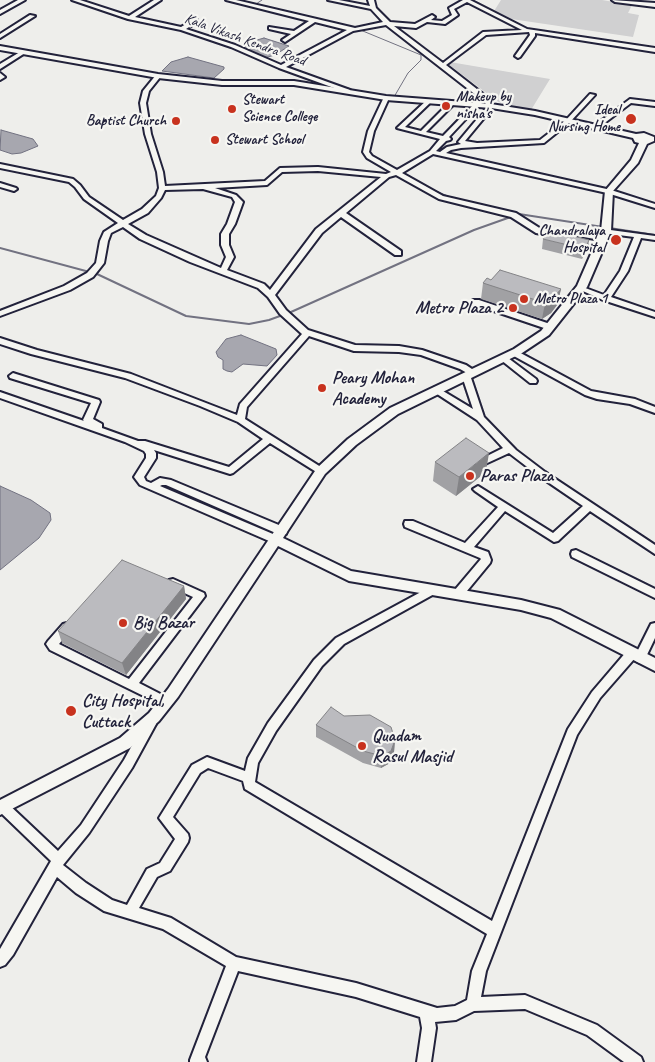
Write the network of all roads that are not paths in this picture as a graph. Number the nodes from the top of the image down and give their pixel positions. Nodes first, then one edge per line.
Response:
1 (22, 0) edge
2 (75, 0) edge
3 (158, 0) edge
4 (229, 0) edge
5 (330, 0) edge
6 (371, 0) edge
7 (466, 0) edge
8 (615, 0) edge
9 (654, 6) edge
10 (373, 8) junction
11 (2, 10) edge
12 (32, 16) dead end
13 (130, 18) junction
14 (314, 20) junction
15 (196, 21) dead end
16 (388, 23) junction
17 (271, 28) dead end
18 (182, 29) junction
19 (351, 30) junction
20 (531, 31) junction
21 (296, 33) junction
22 (0, 36) edge
23 (285, 40) dead end
24 (0, 48) edge
25 (655, 50) edge
26 (22, 52) junction
27 (518, 56) dead end
28 (443, 65) junction
29 (0, 67) edge
30 (281, 67) junction
31 (303, 75) junction
32 (158, 76) junction
33 (294, 83) junction
34 (348, 91) junction
35 (592, 95) dead end
36 (386, 98) junction
37 (485, 99) junction
38 (429, 102) junction
39 (452, 103) junction
40 (655, 104) edge
41 (476, 105) junction
42 (491, 106) junction
43 (568, 121) junction
44 (596, 127) junction
45 (422, 133) junction
46 (650, 137) edge
47 (444, 138) junction
48 (461, 142) junction
49 (476, 145) junction
50 (372, 151) dead end
51 (432, 152) junction
52 (441, 154) junction
53 (0, 166) edge
54 (395, 173) junction
55 (0, 185) edge
56 (204, 187) junction
57 (162, 188) junction
58 (14, 189) dead end
59 (609, 191) junction
60 (655, 206) edge
61 (342, 214) junction
62 (122, 224) junction
63 (606, 226) junction
64 (638, 236) junction
65 (655, 238) edge
66 (600, 244) junction
67 (398, 253) dead end
68 (223, 271) junction
69 (580, 288) junction
70 (271, 295) junction
71 (606, 298) junction
72 (476, 302) dead end
73 (0, 314) edge
74 (655, 315) edge
75 (550, 327) junction
76 (307, 333) junction
77 (0, 341) edge
78 (509, 355) junction
79 (469, 375) junction
80 (13, 376) dead end
81 (532, 381) dead end
82 (435, 390) junction
83 (0, 395) edge
84 (655, 410) edge
85 (480, 418) junction
86 (241, 420) junction
87 (270, 438) junction
88 (510, 448) junction
89 (480, 463) edge
90 (321, 471) junction
91 (478, 489) dead end
92 (504, 506) junction
93 (590, 506) junction
94 (409, 524) dead end
95 (279, 535) junction
96 (467, 548) junction
97 (655, 550) edge
98 (576, 554) dead end
99 (162, 579) edge
100 (432, 590) junction
101 (458, 594) junction
102 (655, 594) edge
103 (73, 621) edge
104 (655, 627) edge
105 (636, 656) junction
106 (655, 665) edge
107 (131, 685) junction
108 (166, 702) junction
109 (154, 717) junction
110 (250, 778) junction
111 (1, 807) edge
112 (57, 863) junction
113 (130, 912) junction
114 (495, 931) junction
115 (0, 960) edge
116 (234, 963) junction
117 (473, 1004) junction
118 (426, 1012) junction
119 (198, 1061) edge
120 (424, 1062) edge
121 (636, 1062) edge

1 - 11 street
2 - 13 street, Kala Vikash Kendra Road
3 - 13 street
4 - 14 street
5 - 10 street
6 - 10 street
7 - 16 street
7 - 20 street
8 - 9 street
10 - 16 street
12 - 22 street
13 - 18 street, Kala Vikash Kendra Road
14 - 19 street
14 - 21 street
15 - 18 street
16 - 19 street
16 - 28 street
17 - 21 street
18 - 30 street, Kala Vikash Kendra Road
19 - 30 street
20 - 25 street
20 - 27 street
20 - 28 street
21 - 23 street
24 - 26 main road
26 - 29 street
26 - 32 main road
28 - 37 street
30 - 31 street, Kala Vikash Kendra Road
31 - 33 street
31 - 34 street, Kala Vikash Kendra Road
32 - 33 main road
32 - 57 street
33 - 34 main road
34 - 36 main road
35 - 43 street
36 - 38 main road
36 - 54 street
37 - 41 street
37 - 42 street
38 - 39 main road
38 - 45 street
39 - 41 main road
39 - 45 street
40 - 44 street
41 - 42 main road
41 - 47 street
42 - 43 main road
42 - 48 street
43 - 44 main road
43 - 49 street
44 - 46 main road
45 - 47 street
46 - 59 main road
47 - 48 street
47 - 51 street
48 - 49 street
49 - 52 street
50 - 54 street
51 - 52 street
51 - 54 street
52 - 59 street
53 - 62 street
54 - 56 street
54 - 61 street
54 - 66 street
55 - 58 street
56 - 57 street
56 - 68 street
57 - 62 street
59 - 60 street
59 - 63 main road
61 - 67 street
61 - 70 street
62 - 68 street
62 - 73 street
63 - 64 street
63 - 66 main road
64 - 65 street
64 - 71 street
66 - 69 main road
68 - 70 street
69 - 71 street
69 - 75 main road
70 - 76 street
71 - 74 street
72 - 75 street
75 - 78 main road
76 - 79 street
76 - 86 street
77 - 86 street
78 - 79 main road
78 - 81 street
78 - 84 street
79 - 82 main road
79 - 85 street
80 - 87 street
82 - 85 street
82 - 90 main road
83 - 95 street
85 - 88 street
86 - 87 street
87 - 90 street
88 - 89 street
88 - 93 street
90 - 95 main road
91 - 92 street
92 - 93 street
92 - 96 street
93 - 97 street
94 - 96 street
95 - 100 main road
95 - 108 main road
96 - 101 street
98 - 102 street
99 - 107 street
100 - 101 main road
100 - 110 street
101 - 105 main road
103 - 107 street
104 - 105 street
105 - 106 main road
105 - 114 street
107 - 108 street
108 - 109 main road
109 - 111 main road
109 - 112 street
110 - 113 street
110 - 114 street
111 - 112 street
112 - 113 street
112 - 115 street
113 - 116 street
114 - 117 street
116 - 118 street
116 - 119 street
117 - 118 street
117 - 121 street
118 - 120 street

